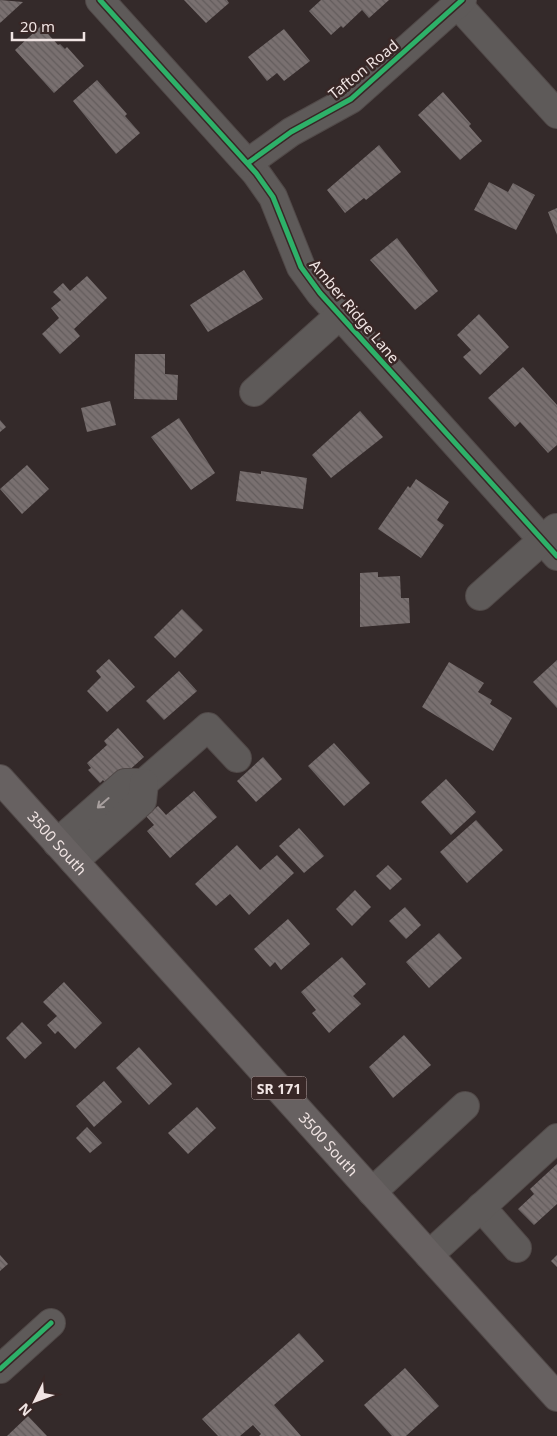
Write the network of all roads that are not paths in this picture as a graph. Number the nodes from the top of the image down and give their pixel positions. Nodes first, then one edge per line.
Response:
1 (100, 0) edge
2 (459, 2) edge
3 (557, 114) edge
4 (248, 164) junction
5 (340, 316) junction
6 (254, 392) dead end
7 (552, 541) edge
8 (480, 596) dead end
9 (236, 758) dead end
10 (0, 780) edge
11 (65, 852) junction
12 (465, 1106) dead end
13 (557, 1138) edge
14 (372, 1192) junction
15 (481, 1207) junction
16 (517, 1248) dead end
17 (429, 1255) junction
18 (51, 1323) dead end
19 (0, 1369) edge
20 (557, 1397) edge

1 - 4 street, Amber Ridge Lane
2 - 3 street
2 - 4 street, Tafton Road
4 - 5 street, Amber Ridge Lane
5 - 6 street
5 - 7 street, Amber Ridge Lane
7 - 8 street
9 - 11 street
10 - 11 main road, 3500 South / SR 171
11 - 14 main road, 3500 South / SR 171
12 - 14 street
13 - 15 street
14 - 17 main road, 3500 South / SR 171
15 - 16 street
15 - 17 street
17 - 20 main road, 3500 South / SR 171
18 - 19 street

